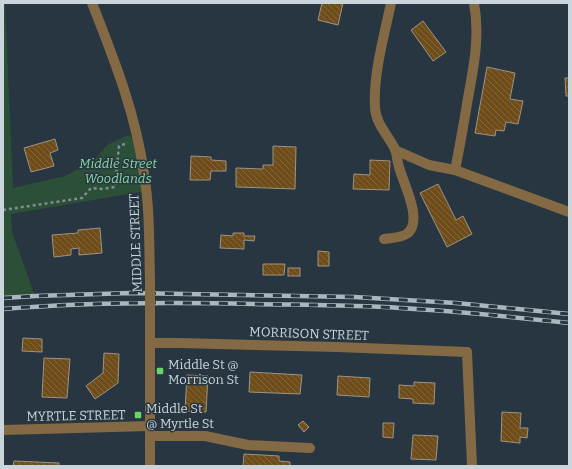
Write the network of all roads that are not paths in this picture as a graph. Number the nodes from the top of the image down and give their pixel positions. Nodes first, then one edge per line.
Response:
1 (92, 3) edge
2 (391, 3) edge
3 (474, 3) edge
4 (395, 150) junction
5 (455, 170) junction
6 (569, 212) edge
7 (384, 240) dead end
8 (150, 344) junction
9 (3, 430) edge
10 (150, 431) junction
11 (310, 448) dead end
12 (150, 466) edge
13 (472, 466) edge

1 - 8 street, MIDDLE STREET, bridge
2 - 4 street
3 - 5 street
4 - 5 street
4 - 7 street
5 - 6 street
8 - 10 street, MIDDLE STREET
8 - 13 street, MORRISON STREET
9 - 10 street, MYRTLE STREET
10 - 11 street, MYRTLE STREET
10 - 12 street, MIDDLE STREET

